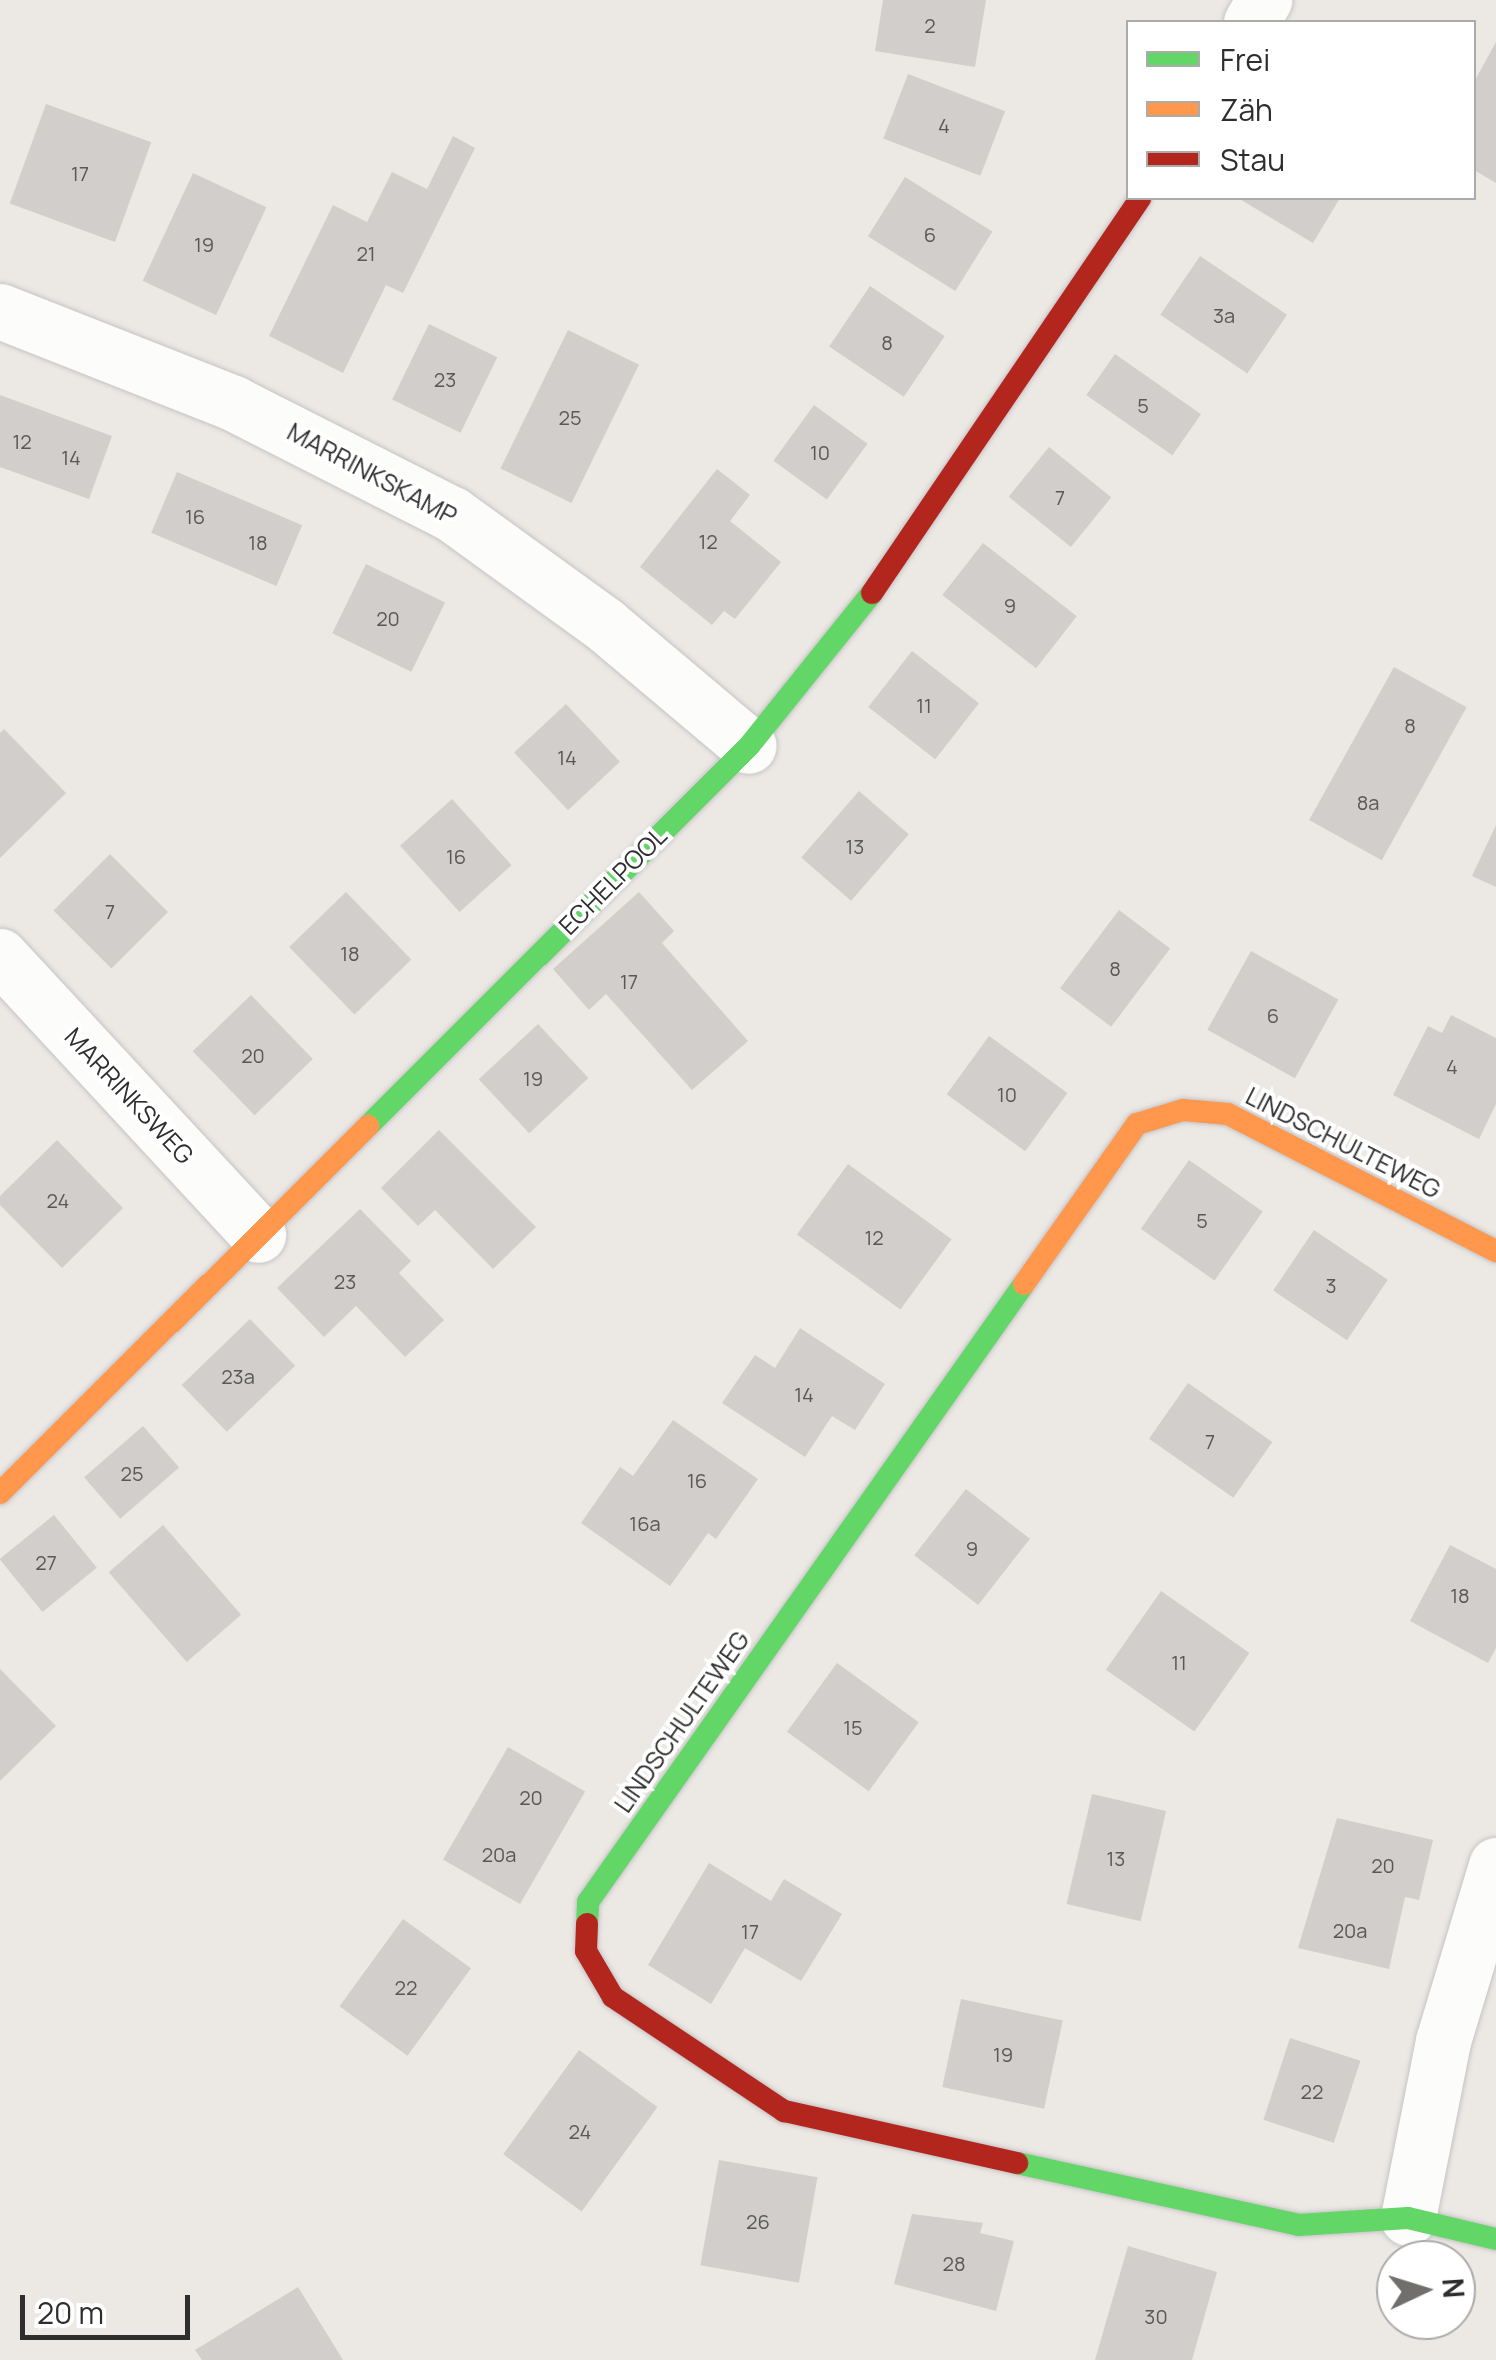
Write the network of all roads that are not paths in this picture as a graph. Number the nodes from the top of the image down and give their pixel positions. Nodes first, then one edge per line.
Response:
1 (1139, 200) edge
2 (0, 311) edge
3 (749, 746) junction
4 (0, 956) edge
5 (258, 1236) junction
6 (1496, 1251) edge
7 (0, 1493) edge
8 (1496, 1865) edge
9 (1408, 2218) junction
10 (1496, 2239) edge

1 - 3 street, ECHELPOOL
2 - 3 street, MARRINKSKAMP
3 - 5 street, ECHELPOOL
4 - 5 street, MARRINKSWEG
5 - 7 street, ECHELPOOL
6 - 9 street, LINDSCHULTEWEG
8 - 9 street
9 - 10 street, LINDSCHULTEWEG

